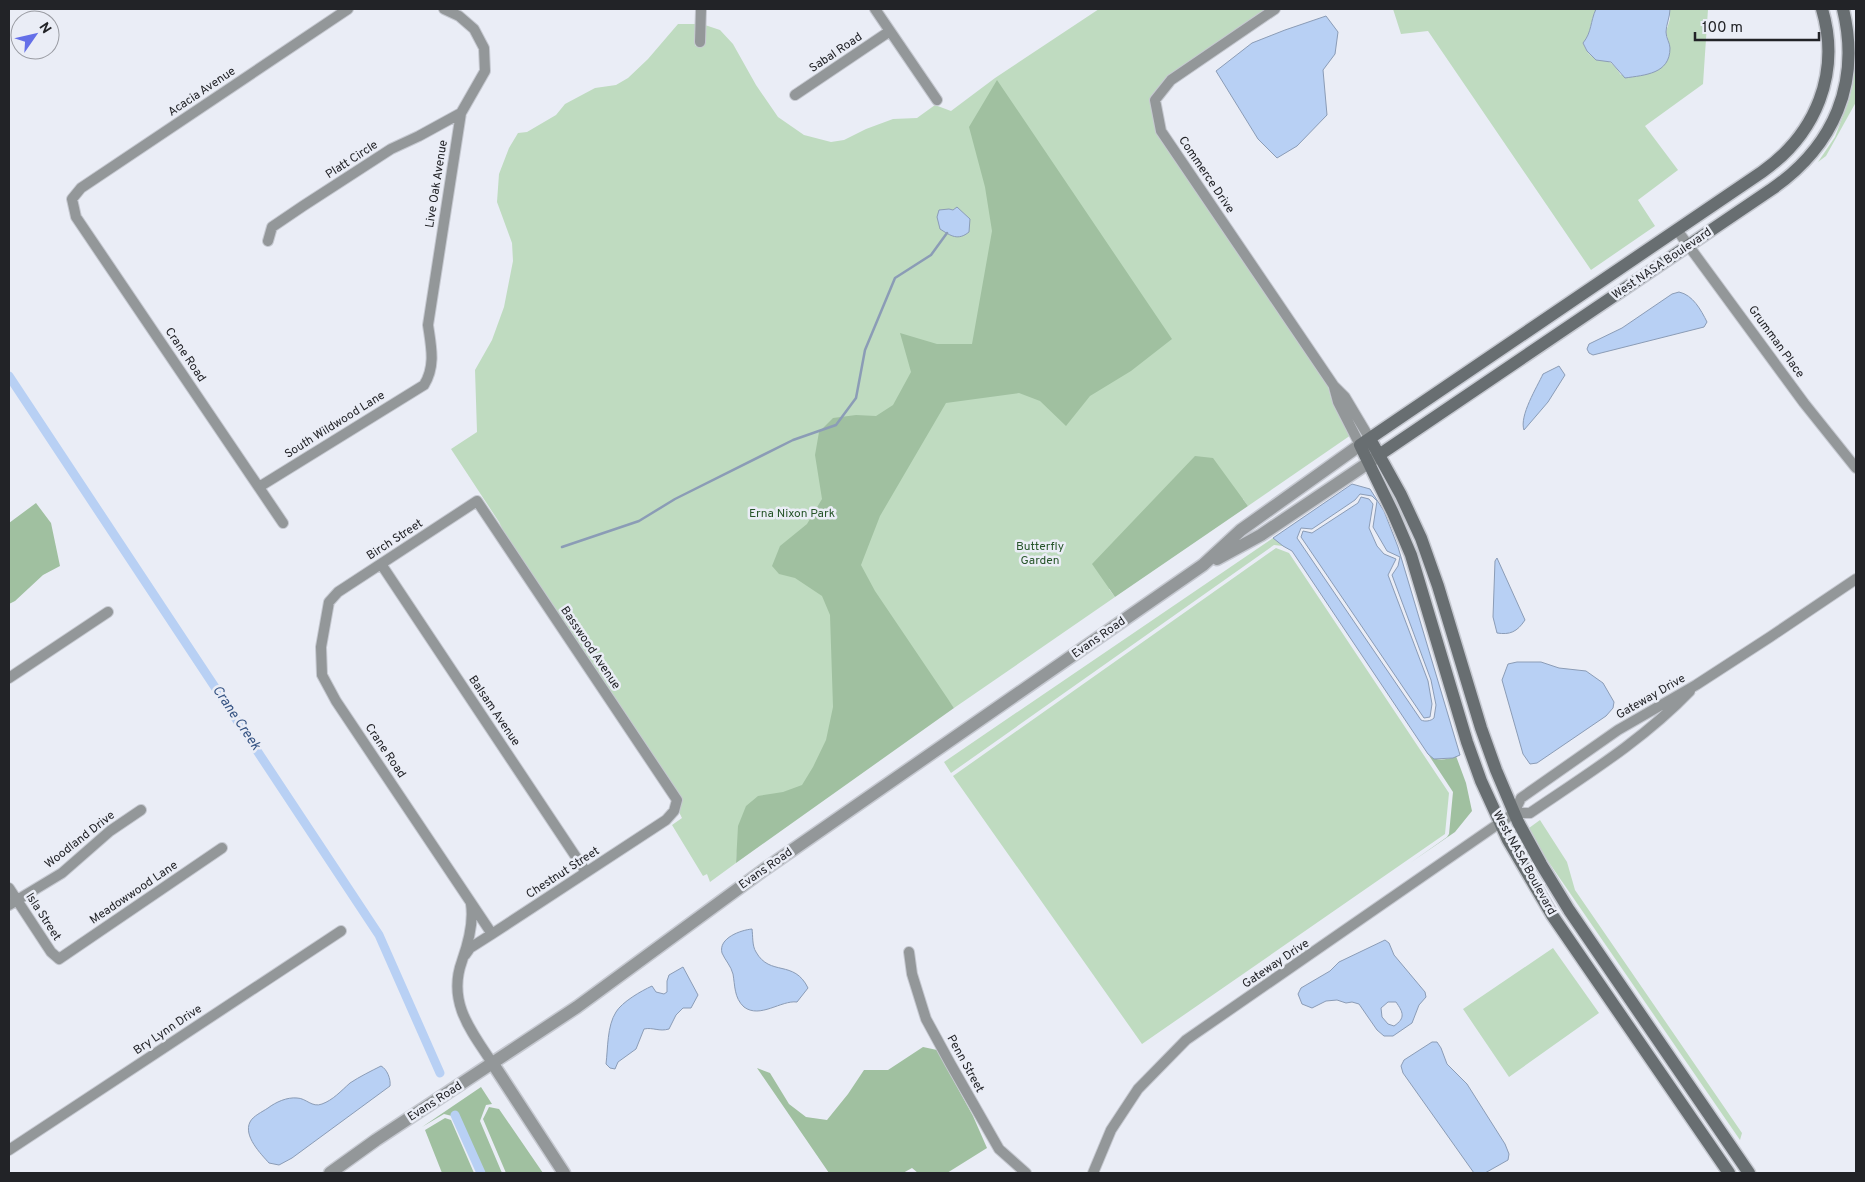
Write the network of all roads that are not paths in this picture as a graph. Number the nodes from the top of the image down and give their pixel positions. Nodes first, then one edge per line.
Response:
1 (348, 9) edge
2 (444, 9) edge
3 (701, 9) edge
4 (875, 9) edge
5 (1275, 9) edge
6 (1822, 9) edge
7 (1843, 9) edge
8 (890, 31) junction
9 (700, 42) dead end
10 (795, 95) dead end
11 (937, 100) dead end
12 (461, 113) junction
13 (72, 199) joint
14 (1677, 230) junction
15 (268, 241) dead end
16 (1689, 246) junction
17 (424, 385) joint
18 (1365, 442) junction
19 (1379, 455) junction
20 (1368, 463) junction
21 (1856, 468) edge
22 (259, 487) junction
23 (477, 501) joint
24 (283, 523) dead end
25 (381, 564) junction
26 (1203, 565) junction
27 (1856, 579) edge
28 (329, 602) joint
29 (108, 612) dead end
30 (9, 678) edge
31 (1696, 685) junction
32 (141, 810) dead end
33 (674, 812) joint
34 (1514, 813) junction
35 (1500, 824) junction
36 (222, 848) dead end
37 (586, 872) junction
38 (9, 888) edge
39 (470, 902) junction
40 (13, 903) edge
41 (341, 931) dead end
42 (492, 934) junction
43 (909, 952) dead end
44 (465, 955) junction
45 (59, 959) joint
46 (493, 1064) junction
47 (1720, 1132) junction
48 (1706, 1141) junction
49 (9, 1150) edge
50 (330, 1173) edge
51 (564, 1173) edge
52 (1026, 1173) edge
53 (1094, 1173) edge
54 (1729, 1173) edge
55 (1749, 1173) edge

1 - 13 street, Acacia Avenue
2 - 12 street, Live Oak Avenue
3 - 9 street
4 - 8 street
5 - 18 street, Commerce Drive
6 - 14 main road, West NASA Boulevard
7 - 16 main road, West NASA Boulevard
8 - 10 street, Sabal Road
8 - 11 street
12 - 15 street, Platt Circle
12 - 17 street, Live Oak Avenue
13 - 22 street, Crane Road
14 - 16 street, Grumman Place
14 - 18 main road, West NASA Boulevard
16 - 19 main road, West NASA Boulevard
16 - 21 street, Grumman Place
17 - 22 street, South Wildwood Lane
18 - 19 main road, West NASA Boulevard
18 - 20 main road, West NASA Boulevard
18 - 26 street, Evans Road
19 - 20 street, Evans Road
19 - 34 main road, West NASA Boulevard
20 - 26 street, Evans Road
20 - 35 main road, West NASA Boulevard
22 - 24 street, Crane Road
23 - 25 street, Birch Street
23 - 33 street, Basswood Avenue
25 - 28 street, Birch Street
25 - 37 street, Balsam Avenue
26 - 46 street, Evans Road
27 - 31 street
28 - 39 street, Crane Road
29 - 30 street
31 - 34 street, Gateway Drive
31 - 34 street, Gateway Drive
32 - 40 street, Woodland Drive
33 - 37 street, Chestnut Street
34 - 35 street, Gateway Drive
34 - 47 main road, West NASA Boulevard
35 - 48 main road, West NASA Boulevard
35 - 53 street, Gateway Drive
36 - 45 street, Meadowwood Lane
37 - 42 street, Chestnut Street
38 - 40 street, Isla Street
39 - 42 street, Crane Road
39 - 44 street
40 - 45 street, Isla Street
41 - 49 street, Bry Lynn Drive
42 - 44 street, Chestnut Street
43 - 52 street, Penn Street
44 - 46 street
46 - 50 street, Evans Road
46 - 51 street
47 - 48 main road
47 - 55 main road, West NASA Boulevard
48 - 54 main road, West NASA Boulevard

